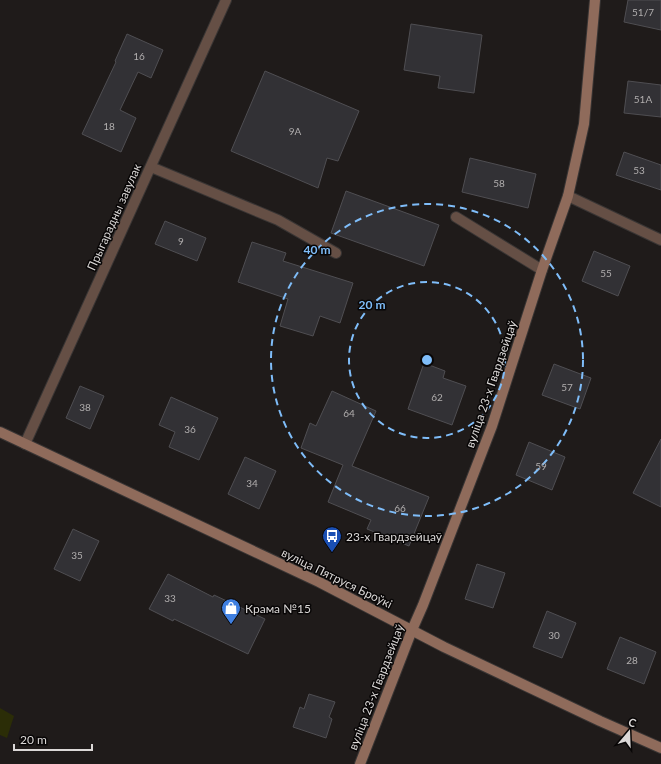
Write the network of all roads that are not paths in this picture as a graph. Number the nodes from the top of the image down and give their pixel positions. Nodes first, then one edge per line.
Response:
1 (226, 0) edge
2 (595, 0) edge
3 (151, 167) junction
4 (568, 196) junction
5 (456, 217) dead end
6 (661, 240) edge
7 (336, 253) dead end
8 (542, 270) junction
9 (0, 432) edge
10 (25, 444) junction
11 (412, 630) junction
12 (661, 748) edge
13 (360, 764) edge

1 - 3 street, Прыгарадны завулак
2 - 4 street, вуліца 23-х Гвардзейцаў
3 - 7 street
3 - 10 street, Прыгарадны завулак
4 - 6 street
4 - 8 street, вуліца 23-х Гвардзейцаў
5 - 8 street
8 - 11 street, вуліца 23-х Гвардзейцаў
9 - 10 street, вуліца Пятруся Броўкі
10 - 11 street, вуліца Пятруся Броўкі
11 - 12 street, вуліца Пятруся Броўкі
11 - 13 street, вуліца 23-х Гвардзейцаў

